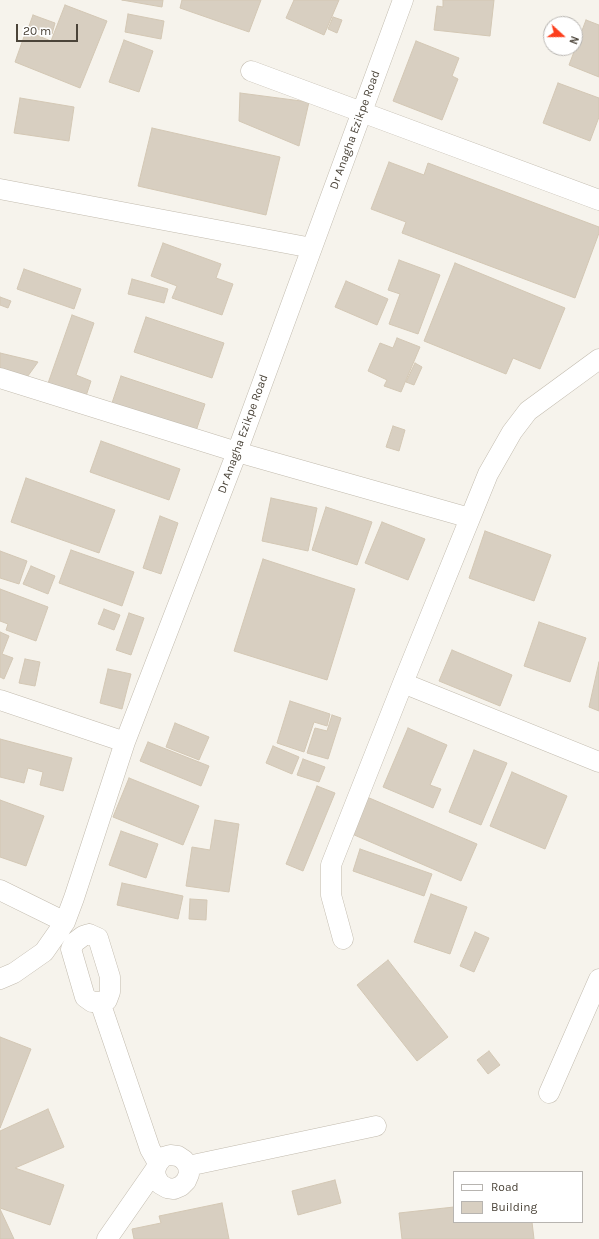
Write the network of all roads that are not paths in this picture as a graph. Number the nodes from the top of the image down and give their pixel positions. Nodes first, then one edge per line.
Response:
1 (403, 0) edge
2 (251, 70) dead end
3 (361, 112) junction
4 (0, 189) edge
5 (599, 200) edge
6 (312, 248) junction
7 (599, 359) edge
8 (0, 378) edge
9 (237, 452) junction
10 (470, 518) junction
11 (403, 683) junction
12 (0, 700) edge
13 (126, 742) junction
14 (599, 762) edge
15 (0, 890) edge
16 (74, 898) junction
17 (65, 922) junction
18 (83, 936) junction
19 (344, 939) dead end
20 (0, 979) edge
21 (599, 979) edge
22 (100, 1002) junction
23 (549, 1093) dead end
24 (376, 1126) dead end
25 (157, 1166) junction
26 (188, 1166) junction
27 (107, 1239) edge

1 - 3 street, Dr Anagha Ezikpe Road
2 - 3 street
3 - 5 street
3 - 6 street, Dr Anagha Ezikpe Road
4 - 6 street
6 - 9 street, Dr Anagha Ezikpe Road
7 - 10 street
8 - 9 street
9 - 10 street
9 - 13 street, Dr Anagha Ezikpe Road
10 - 11 street
11 - 14 street
11 - 19 street
12 - 13 street
13 - 16 street, Dr Anagha Ezikpe Road
15 - 17 street
16 - 17 street, Dr Anagha Ezikpe Road
16 - 18 street
17 - 20 street, Dr Anagha Ezikpe Road
18 - 22 street
18 - 22 street
21 - 23 street
22 - 25 street
24 - 26 street
25 - 26 street
25 - 26 street
25 - 27 street

